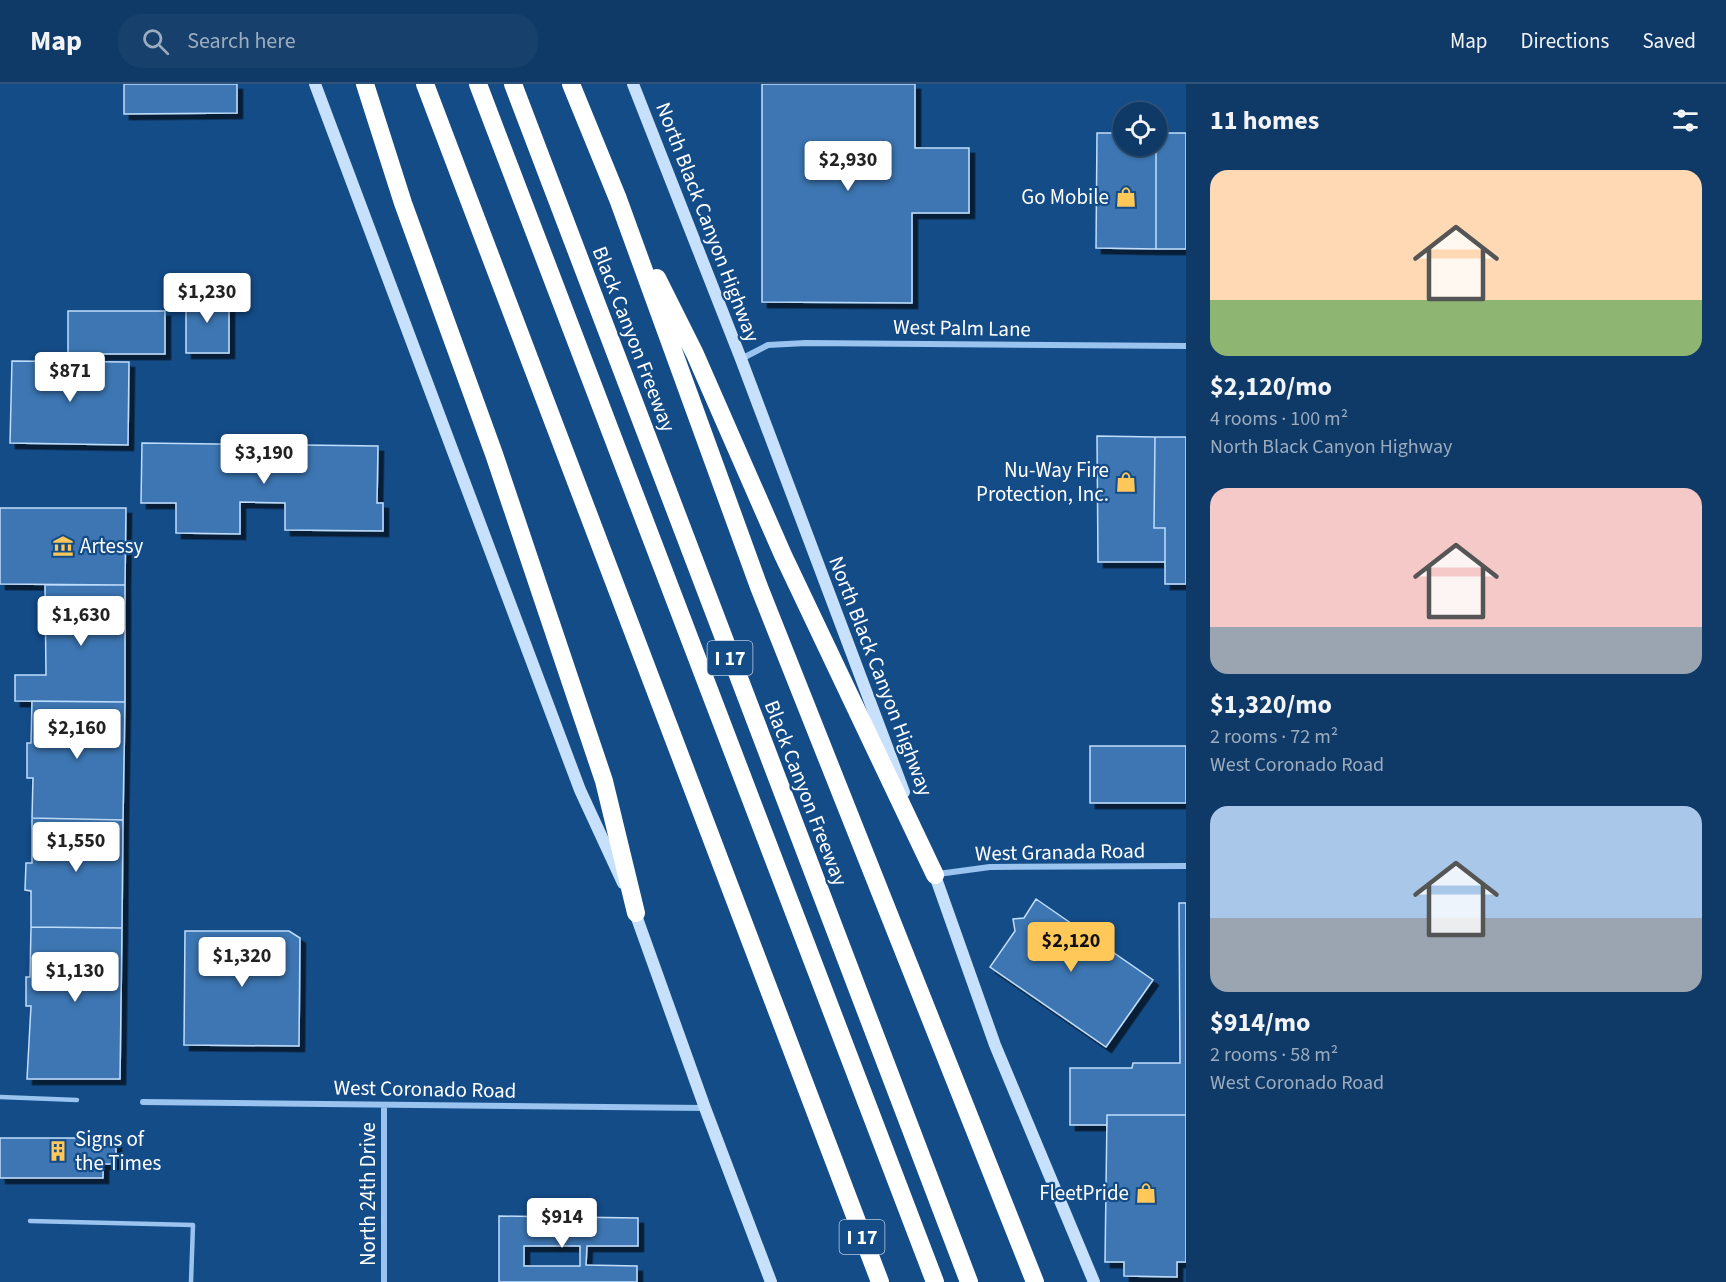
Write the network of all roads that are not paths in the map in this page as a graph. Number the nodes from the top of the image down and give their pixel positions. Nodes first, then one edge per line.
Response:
1 (315, 84) edge
2 (365, 84) edge
3 (425, 84) edge
4 (478, 84) edge
5 (513, 84) edge
6 (571, 84) edge
7 (633, 84) edge
8 (618, 200) junction
9 (1186, 346) edge
10 (741, 358) junction
11 (1186, 866) edge
12 (935, 875) junction
13 (636, 913) junction
14 (0, 1097) edge
15 (77, 1100) dead end
16 (143, 1102) dead end
17 (384, 1105) junction
18 (705, 1108) junction
19 (844, 1192) junction
20 (30, 1221) dead end
21 (951, 1231) junction
22 (191, 1282) edge
23 (384, 1282) edge
24 (771, 1282) edge
25 (871, 1282) edge
26 (880, 1282) edge
27 (935, 1282) edge
28 (969, 1282) edge
29 (975, 1282) edge
30 (1035, 1282) edge
31 (1094, 1282) edge

1 - 13 main road
2 - 13 highway
3 - 19 highway, I 17
4 - 27 highway
5 - 21 highway, Black Canyon Freeway / I 17
6 - 8 highway
7 - 10 main road, North Black Canyon Highway
8 - 12 highway
8 - 30 highway
9 - 10 street, West Palm Lane
10 - 12 main road, North Black Canyon Highway
11 - 12 street, West Granada Road
12 - 31 main road, North Black Canyon Highway
13 - 18 main road
14 - 15 lane
16 - 17 street, West Coronado Road
17 - 18 street, West Coronado Road
17 - 23 street, North 24th Drive
18 - 24 main road
19 - 25 highway
19 - 26 highway, I 17
20 - 22 lane
21 - 28 highway, Black Canyon Freeway / I 17
21 - 29 highway

